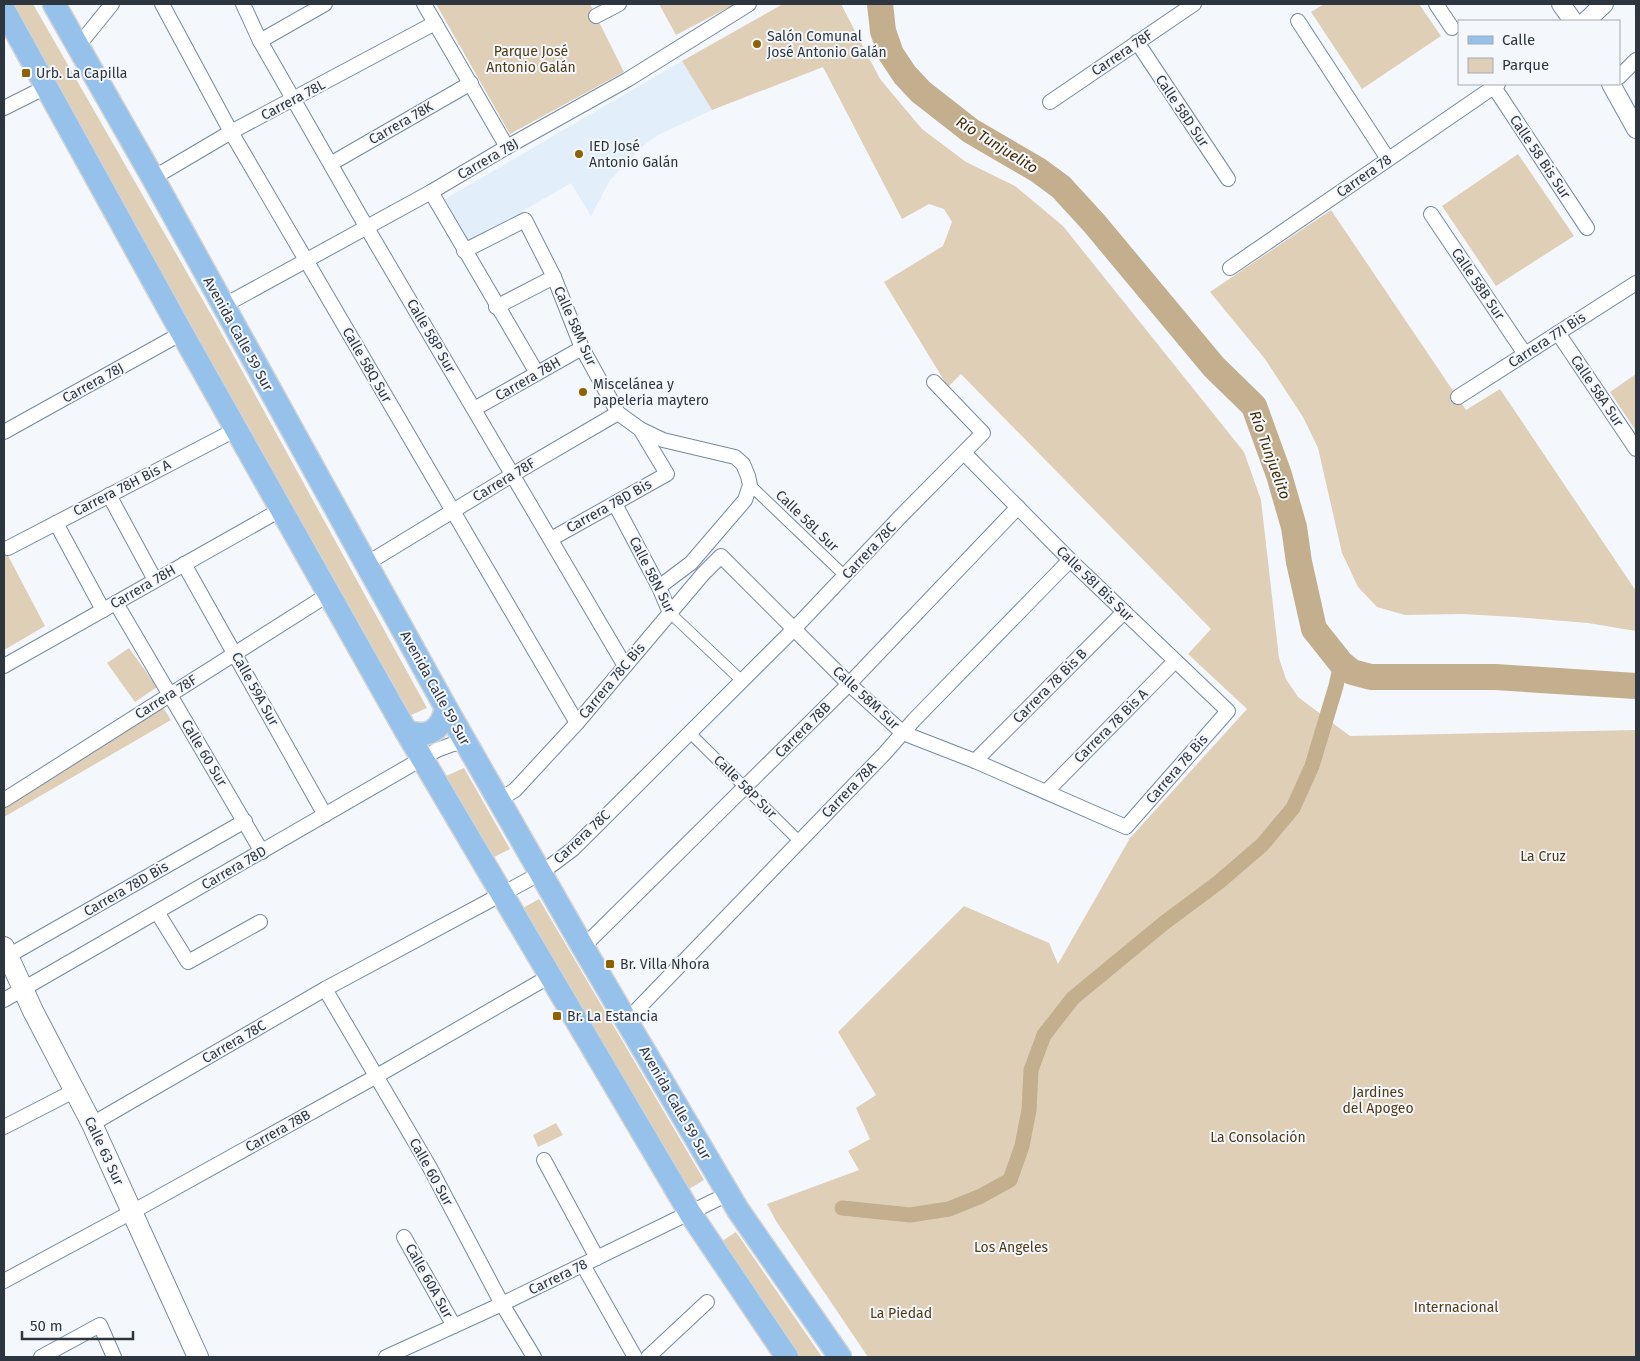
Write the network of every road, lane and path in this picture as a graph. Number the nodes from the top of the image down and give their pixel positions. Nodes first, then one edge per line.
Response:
1 (112, 4) edge
2 (162, 4) edge
3 (243, 4) edge
4 (325, 4) edge
5 (424, 4) edge
6 (619, 4) edge
7 (749, 4) edge
8 (1194, 4) edge
9 (1436, 4) edge
10 (1561, 4) edge
11 (1604, 4) edge
12 (56, 7) edge
13 (596, 16) dead end
14 (1298, 20) dead end
15 (1572, 20) edge
16 (1587, 20) edge
17 (6, 21) edge
18 (435, 23) junction
19 (1452, 28) dead end
20 (260, 41) junction
21 (1137, 42) junction
22 (78, 46) junction
23 (1636, 60) edge
24 (1620, 75) edge
25 (471, 83) junction
26 (1496, 85) edge
27 (1614, 85) edge
28 (46, 87) junction
29 (294, 100) junction
30 (1050, 102) dead end
31 (4, 108) edge
32 (1636, 129) edge
33 (231, 132) junction
34 (507, 147) junction
35 (1388, 159) junction
36 (332, 163) junction
37 (152, 178) junction
38 (1228, 179) dead end
39 (431, 192) junction
40 (1431, 214) dead end
41 (367, 228) junction
42 (1588, 228) dead end
43 (464, 251) junction
44 (306, 262) junction
45 (1230, 268) dead end
46 (554, 277) junction
47 (1636, 283) edge
48 (223, 306) junction
49 (496, 307) junction
50 (182, 333) junction
51 (1558, 333) junction
52 (582, 348) junction
53 (1525, 354) junction
54 (537, 374) junction
55 (934, 382) dead end
56 (1458, 397) dead end
57 (474, 409) junction
58 (618, 413) junction
59 (640, 428) junction
60 (237, 429) junction
61 (4, 432) edge
62 (1636, 450) edge
63 (965, 454) junction
64 (667, 474) joint
65 (512, 475) junction
66 (750, 485) junction
67 (109, 495) junction
68 (615, 504) junction
69 (1018, 507) junction
70 (282, 509) junction
71 (452, 511) junction
72 (56, 523) junction
73 (551, 539) junction
74 (8, 548) dead end
75 (721, 556) joint
76 (1070, 560) junction
77 (691, 563) junction
78 (184, 564) junction
79 (366, 564) junction
80 (703, 574) junction
81 (845, 576) junction
82 (155, 580) junction
83 (659, 587) junction
84 (328, 594) junction
85 (116, 602) junction
86 (103, 610) junction
87 (1124, 612) junction
88 (670, 613) junction
89 (794, 629) junction
90 (234, 653) junction
91 (1175, 661) junction
92 (4, 666) edge
93 (625, 666) junction
94 (742, 681) junction
95 (849, 684) junction
96 (170, 694) junction
97 (446, 708) junction
98 (1228, 711) joint
99 (577, 722) junction
100 (406, 731) junction
101 (690, 733) junction
102 (903, 733) junction
103 (466, 742) junction
104 (422, 759) junction
105 (975, 761) junction
106 (746, 787) junction
107 (1046, 792) junction
108 (4, 800) edge
109 (499, 800) junction
110 (325, 815) junction
111 (245, 821) junction
112 (1126, 827) joint
113 (800, 842) junction
114 (262, 852) junction
115 (541, 873) junction
116 (502, 894) junction
117 (157, 912) junction
118 (260, 922) dead end
119 (583, 947) junction
120 (6, 952) edge
121 (550, 976) junction
122 (325, 989) junction
123 (23, 990) junction
124 (4, 1000) edge
125 (627, 1020) junction
126 (376, 1077) junction
127 (74, 1091) junction
128 (92, 1124) junction
129 (4, 1127) edge
130 (544, 1160) dead end
131 (728, 1194) junction
132 (132, 1212) junction
133 (690, 1213) junction
134 (404, 1237) dead end
135 (596, 1258) junction
136 (583, 1265) junction
137 (4, 1281) edge
138 (707, 1302) dead end
139 (502, 1304) junction
140 (454, 1326) junction
141 (41, 1357) edge
142 (114, 1357) edge
143 (198, 1357) edge
144 (386, 1357) edge
145 (534, 1357) edge
146 (635, 1357) edge
147 (648, 1357) edge
148 (787, 1357) edge
149 (840, 1357) edge

1 - 22 street
2 - 33 street, Calle 58Q Sur
3 - 20 street, Calle 58P Sur
4 - 20 street
5 - 18 street
6 - 13 street
7 - 34 street, Carrera 78J
8 - 21 street, Carrera 78F
9 - 19 street
10 - 15 street
11 - 16 street
12 - 22 main road, Avenida Calle 59 Sur
14 - 35 street
17 - 28 main road
18 - 25 street
18 - 29 street, Carrera 78L
20 - 29 street, Calle 58P Sur
21 - 30 street, Carrera 78F
21 - 38 street, Calle 58D Sur
22 - 37 main road, Avenida Calle 59 Sur
23 - 24 street
25 - 34 street
25 - 36 street, Carrera 78K
26 - 35 street, Carrera 78
26 - 42 street, Calle 58 Bis Sur
27 - 32 street
28 - 31 street
28 - 50 main road
29 - 33 street, Carrera 78L
29 - 36 street, Calle 58P Sur
33 - 37 street, Carrera 78L
33 - 44 street, Calle 58Q Sur
34 - 39 street, Carrera 78J
35 - 45 street, Carrera 78
36 - 41 street, Calle 58P Sur
37 - 48 main road, Avenida Calle 59 Sur
39 - 41 street, Carrera 78J
39 - 43 street
40 - 53 street, Calle 58B Sur
41 - 44 street, Carrera 78J
41 - 57 street, Calle 58P Sur
43 - 46 street, Calle 58M Sur
43 - 49 street
44 - 48 street, Carrera 78J
44 - 71 street, Calle 58Q Sur
46 - 49 street
46 - 52 street, Calle 58M Sur
47 - 51 street, Carrera 77I Bis
48 - 79 main road, Avenida Calle 59 Sur
49 - 54 street
50 - 60 main road
50 - 61 street, Carrera 78J
51 - 53 street, Carrera 77I Bis
51 - 62 street, Calle 58A Sur
52 - 54 street, Carrera 78H
52 - 58 street, Calle 58M Sur
53 - 56 street, Carrera 77I Bis
54 - 57 street, Carrera 78H
55 - 63 street, Carrera 78C
57 - 65 street, Calle 58P Sur
58 - 59 street, Calle 58M Sur
58 - 65 street, Carrera 78F
59 - 64 street, Calle 58M Sur
59 - 66 street
60 - 67 street, Carrera 78H Bis A
60 - 70 main road
63 - 69 street, Calle 58I Bis Sur
63 - 81 street, Carrera 78C
64 - 68 street, Carrera 78D Bis
65 - 71 street, Carrera 78F
65 - 73 street, Calle 58P Sur
66 - 77 street
66 - 81 street, Calle 58L Sur
67 - 72 street, Carrera 78H Bis A
67 - 82 street
68 - 73 street, Carrera 78D Bis
68 - 83 street, Calle 58N Sur
69 - 76 street, Calle 58I Bis Sur
69 - 95 street, Carrera 78B
70 - 78 street, Carrera 78H
70 - 84 main road
71 - 79 street, Carrera 78F
71 - 99 street, Calle 58Q Sur
72 - 74 street, Carrera 78H Bis A
72 - 86 street
73 - 93 street, Calle 58P Sur
75 - 80 street, Carrera 78C Bis
75 - 89 street, Calle 58M Sur
76 - 87 street, Calle 58I Bis Sur
76 - 102 street, Carrera 78A
77 - 80 street
77 - 83 street
78 - 82 street, Carrera 78H
78 - 90 street, Calle 59A Sur
79 - 97 main road, Avenida Calle 59 Sur
80 - 88 street, Carrera 78C Bis
81 - 89 street, Carrera 78C
82 - 85 street, Carrera 78H
83 - 88 street, Calle 58N Sur
84 - 90 street, Carrera 78F
84 - 100 main road
85 - 86 street, Carrera 78H
85 - 96 street, Calle 60 Sur
86 - 92 street, Carrera 78H
87 - 91 street, Calle 58I Bis Sur
87 - 105 street, Carrera 78 Bis B
88 - 93 street, Carrera 78C Bis
88 - 94 street, Calle 58N Sur
89 - 94 street, Carrera 78C
89 - 95 street, Calle 58M Sur
90 - 96 street, Carrera 78F
90 - 110 street, Calle 59A Sur
91 - 98 street, Calle 58I Bis Sur
91 - 107 street, Carrera 78 Bis A
93 - 99 street, Carrera 78C Bis
94 - 101 street, Carrera 78C
95 - 102 street, Calle 58M Sur
95 - 106 street, Carrera 78B
96 - 108 street, Carrera 78F
96 - 111 street, Calle 60 Sur
97 - 100 main road
97 - 103 main road, Avenida Calle 59 Sur
98 - 112 street, Carrera 78 Bis
99 - 109 street, Carrera 78C Bis
100 - 104 main road
101 - 106 street, Calle 58P Sur
101 - 115 street, Carrera 78C
102 - 105 street, Calle 58M Sur
102 - 113 street, Carrera 78A
103 - 104 street, Carrera 78D
103 - 109 main road, Avenida Calle 59 Sur
104 - 110 street, Carrera 78D
104 - 116 main road
105 - 107 street, Calle 58M Sur
106 - 113 street, Calle 58P Sur
106 - 119 street, Carrera 78B
107 - 112 street, Calle 58M Sur
109 - 115 main road, Avenida Calle 59 Sur
110 - 114 street, Carrera 78D
111 - 114 street, Calle 60 Sur
111 - 120 street, Carrera 78D Bis
113 - 125 street, Carrera 78A
114 - 117 street, Carrera 78D
115 - 116 street, Carrera 78C
115 - 119 main road, Avenida Calle 59 Sur
116 - 121 main road
116 - 122 street, Carrera 78C
117 - 118 street
117 - 123 street, Carrera 78D
119 - 125 main road, Avenida Calle 59 Sur
120 - 123 main road, Calle 63 Sur
121 - 126 street, Carrera 78B
121 - 133 main road
122 - 126 street, Calle 60 Sur
122 - 128 street, Carrera 78C
123 - 124 street, Carrera 78D
123 - 127 main road, Calle 63 Sur
125 - 131 main road, Avenida Calle 59 Sur
126 - 132 street, Carrera 78B
126 - 139 street, Calle 60 Sur
127 - 128 main road, Calle 63 Sur
127 - 129 street
128 - 132 main road, Calle 63 Sur
130 - 135 street
131 - 133 street, Carrera 78
131 - 149 main road, Avenida Calle 59 Sur
132 - 137 street, Carrera 78B
132 - 143 main road, Calle 63 Sur
133 - 135 street, Carrera 78
133 - 148 main road
134 - 140 street, Calle 60A Sur
135 - 136 street, Carrera 78
136 - 139 street, Carrera 78
136 - 146 street
138 - 147 street
139 - 140 street, Carrera 78
139 - 145 street, Calle 60 Sur
140 - 144 street, Carrera 78
141 - 142 street

